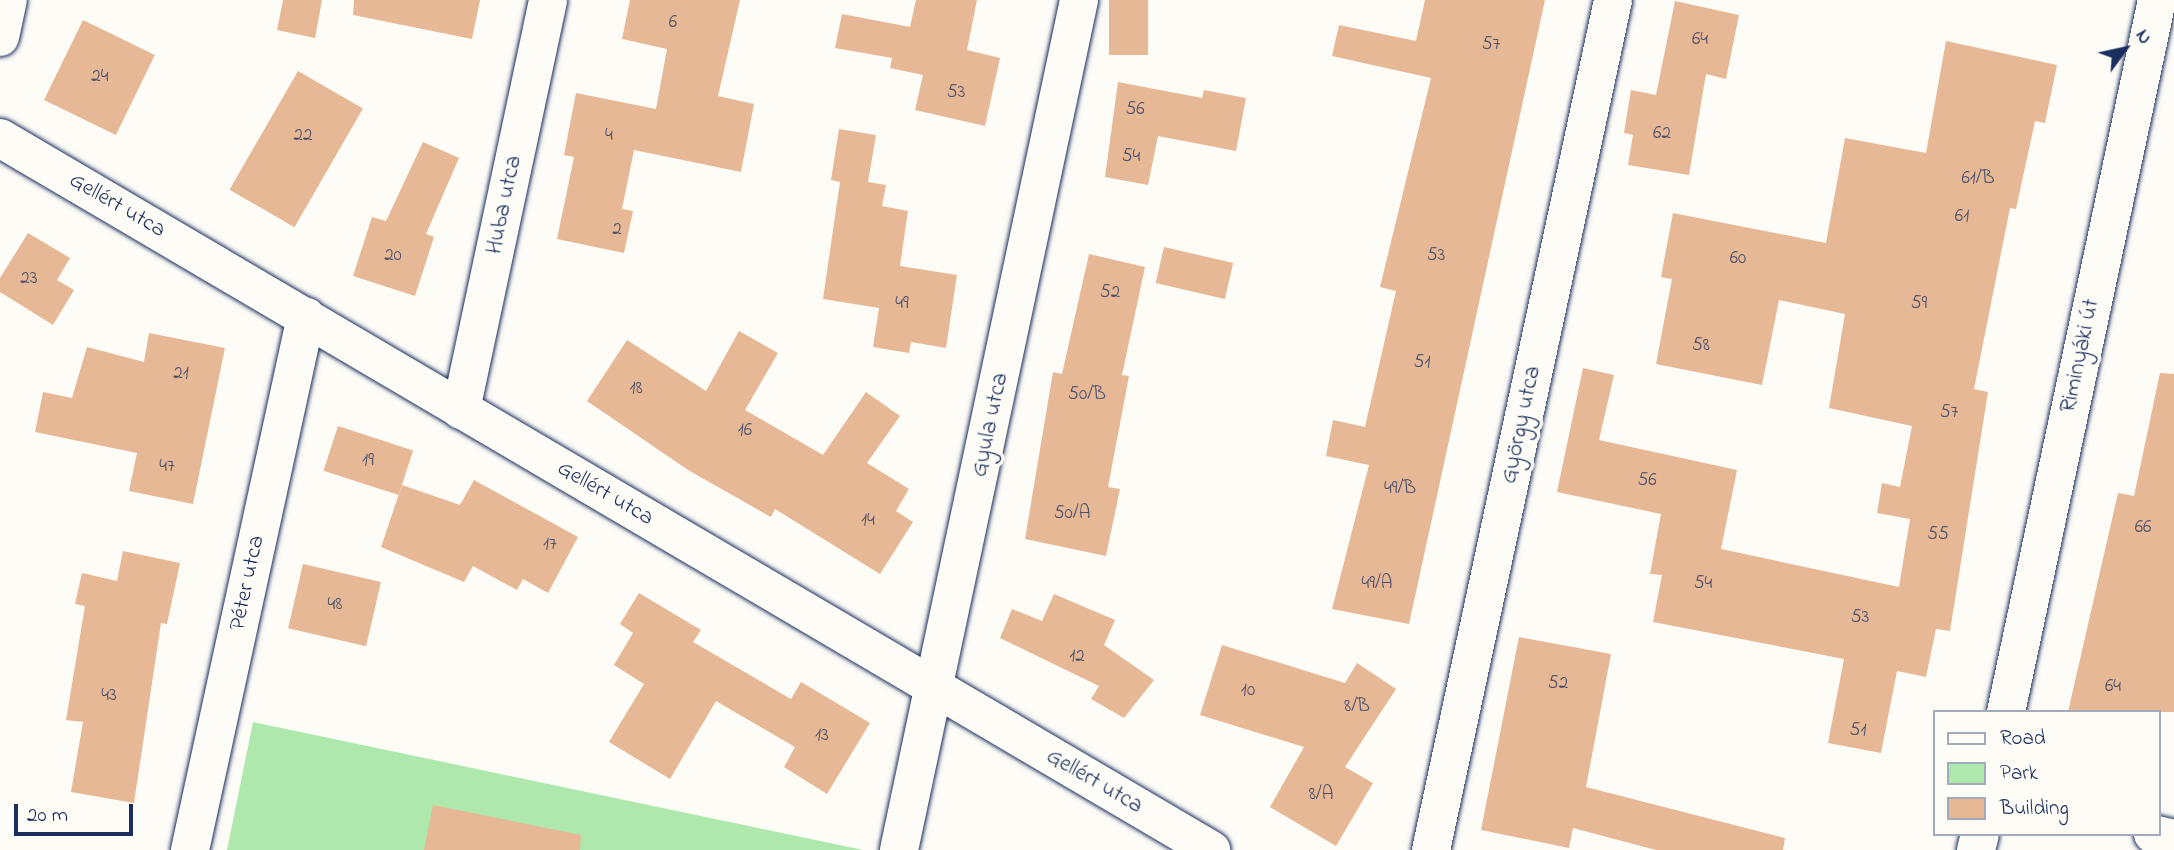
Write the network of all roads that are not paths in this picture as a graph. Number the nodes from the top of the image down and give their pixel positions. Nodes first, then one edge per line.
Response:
1 (8, 0) edge
2 (548, 0) edge
3 (1079, 0) edge
4 (1613, 0) edge
5 (2157, 0) edge
6 (0, 37) edge
7 (0, 138) edge
8 (306, 316) junction
9 (461, 410) junction
10 (933, 687) junction
11 (2006, 710) edge
12 (190, 850) edge
13 (899, 850) edge
14 (1211, 850) edge
15 (1431, 850) edge

1 - 6 street
2 - 9 street, Huba utca
3 - 10 street, Gyula utca
4 - 15 street, György utca
5 - 11 street, Riminyáki út
7 - 8 street, Gellért utca
8 - 9 street, Gellért utca
8 - 12 street, Péter utca
9 - 10 street, Gellért utca
10 - 13 street, Gyula utca
10 - 14 street, Gellért utca

